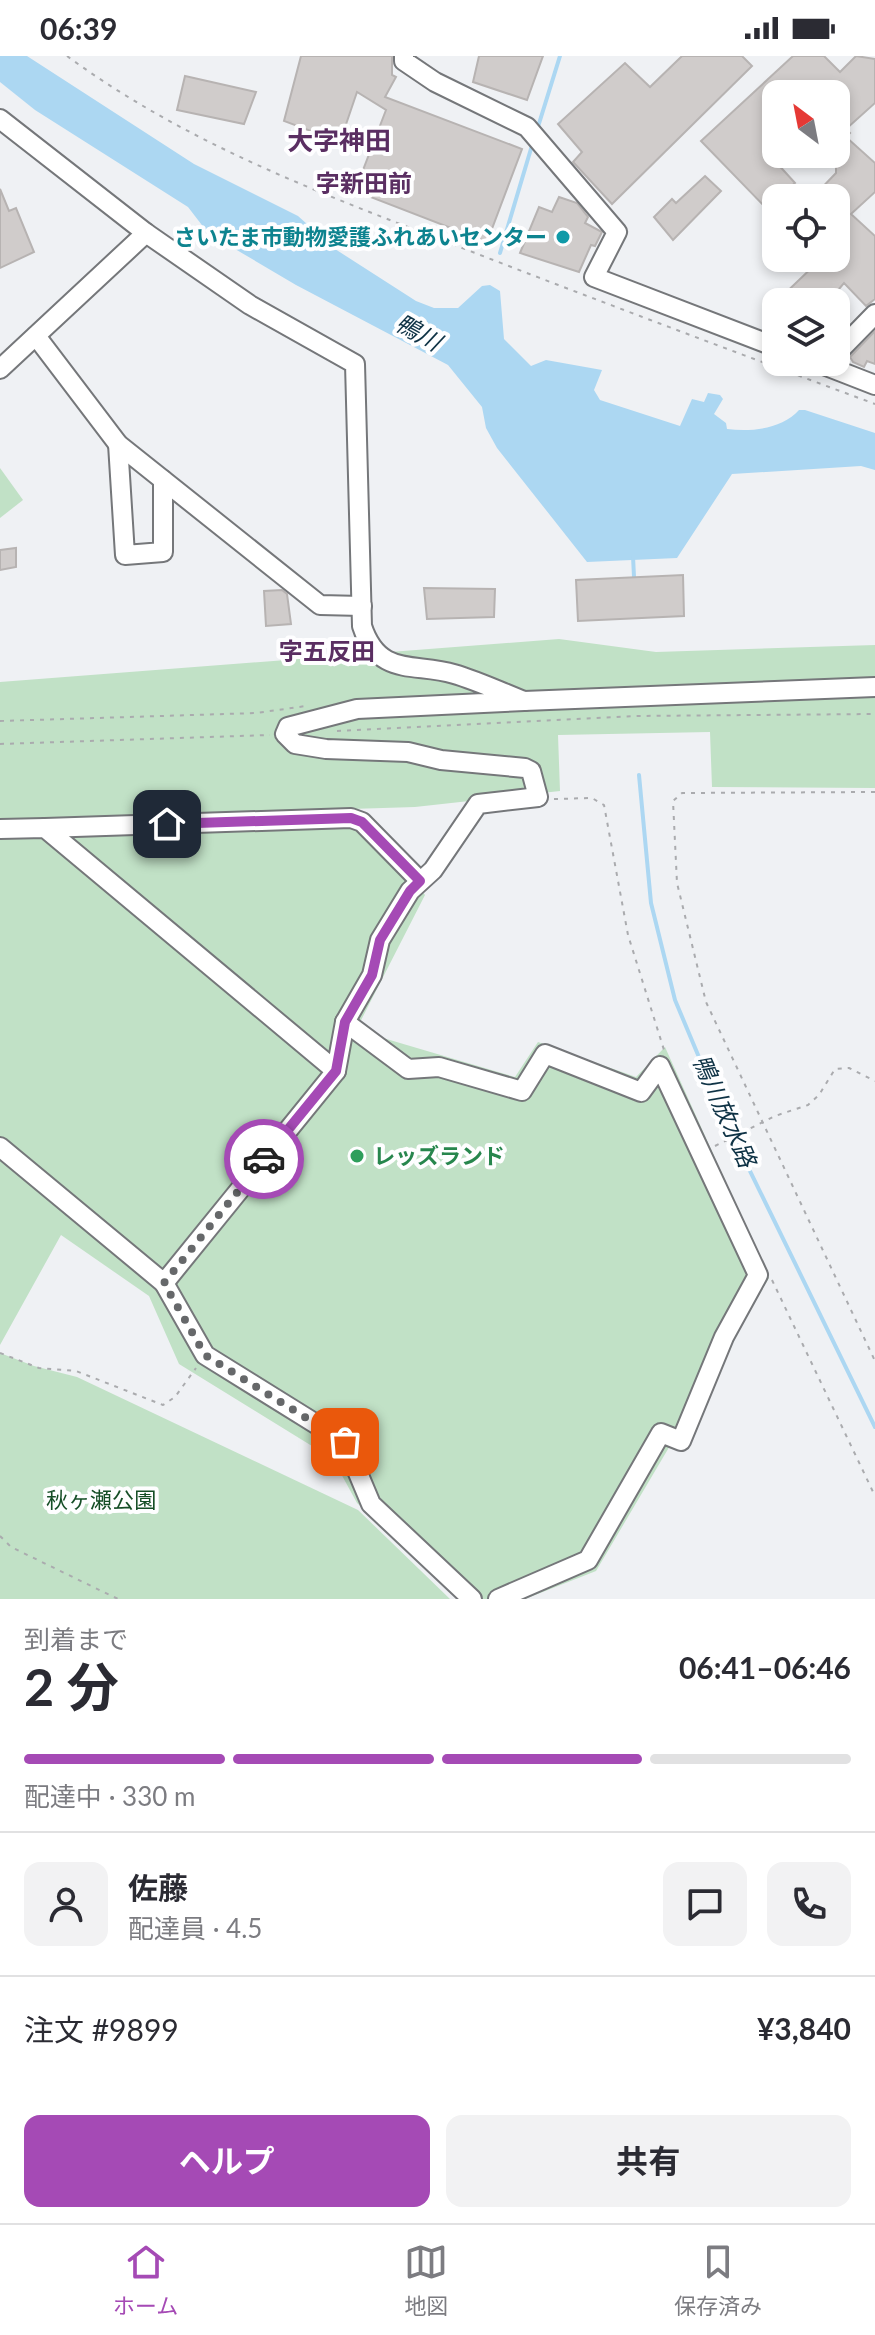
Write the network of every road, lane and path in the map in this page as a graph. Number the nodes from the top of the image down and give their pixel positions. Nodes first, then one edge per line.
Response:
1 (67, 56) edge
2 (404, 56) edge
3 (0, 119) edge
4 (146, 233) junction
5 (875, 314) edge
6 (36, 336) junction
7 (850, 339) edge
8 (762, 342) edge
9 (0, 369) edge
10 (850, 372) edge
11 (875, 385) edge
12 (875, 404) edge
13 (118, 444) junction
14 (163, 480) junction
15 (362, 606) junction
16 (875, 687) edge
17 (524, 701) junction
18 (313, 705) dead end
19 (875, 714) edge
20 (0, 721) edge
21 (334, 731) dead end
22 (285, 734) junction
23 (0, 744) edge
24 (875, 792) edge
25 (538, 797) junction
26 (45, 828) junction
27 (0, 829) edge
28 (420, 881) junction
29 (345, 1022) junction
30 (667, 1056) dead end
31 (336, 1071) junction
32 (875, 1081) edge
33 (760, 1124) junction
34 (714, 1146) dead end
35 (0, 1147) edge
36 (769, 1274) dead end
37 (164, 1283) junction
38 (0, 1353) edge
39 (205, 1355) junction
40 (875, 1361) edge
41 (875, 1496) edge
42 (0, 1536) edge
43 (118, 1599) edge
44 (472, 1599) edge
45 (498, 1599) edge

1 - 12 path
2 - 8 street
3 - 4 street
4 - 6 street
4 - 15 street
5 - 7 street
6 - 9 street
6 - 13 street
10 - 11 street
13 - 14 street
13 - 14 street
14 - 15 street
15 - 17 street
16 - 17 street
17 - 22 street
18 - 20 path
19 - 21 path
22 - 23 path
22 - 25 street
24 - 33 path
25 - 28 street
25 - 30 path
26 - 27 street
26 - 28 street
26 - 31 street
28 - 29 street
29 - 31 street
29 - 45 street
31 - 37 street
32 - 33 path
33 - 34 path
33 - 40 path
35 - 37 street
36 - 41 path
37 - 39 street
38 - 39 path
39 - 44 street
42 - 43 path

